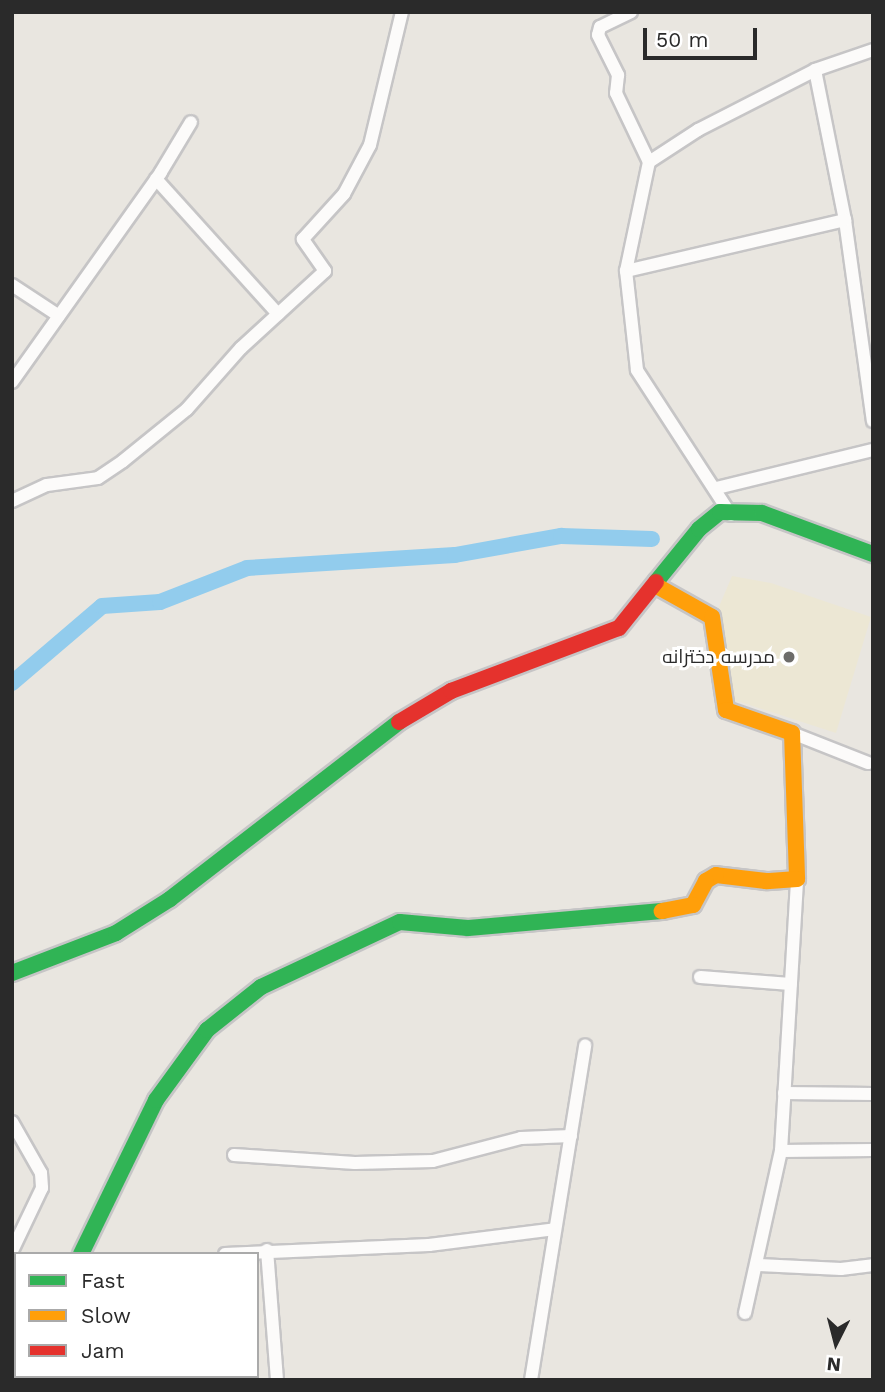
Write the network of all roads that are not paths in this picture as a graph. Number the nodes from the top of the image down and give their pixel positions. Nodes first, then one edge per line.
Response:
1 (402, 12) edge
2 (631, 12) edge
3 (873, 50) edge
4 (815, 69) junction
5 (191, 122) dead end
6 (649, 162) junction
7 (156, 179) junction
8 (845, 220) junction
9 (625, 271) junction
10 (12, 285) edge
11 (278, 314) junction
12 (59, 316) junction
13 (12, 382) edge
14 (873, 421) edge
15 (873, 450) edge
16 (717, 488) junction
17 (12, 501) edge
18 (731, 514) junction
19 (873, 554) edge
20 (655, 585) junction
21 (792, 733) junction
22 (868, 763) dead end
23 (797, 879) junction
24 (12, 973) edge
25 (700, 977) dead end
26 (791, 984) junction
27 (585, 1045) dead end
28 (785, 1093) junction
29 (873, 1094) edge
30 (12, 1122) edge
31 (571, 1136) junction
32 (873, 1150) edge
33 (781, 1151) junction
34 (234, 1155) dead end
35 (555, 1229) junction
36 (267, 1250) junction
37 (12, 1251) edge
38 (82, 1252) edge
39 (246, 1252) edge
40 (759, 1265) junction
41 (873, 1265) edge
42 (745, 1313) dead end
43 (277, 1380) edge
44 (531, 1380) edge

1 - 11 street
2 - 6 street
3 - 4 street
4 - 6 street
4 - 8 street
5 - 7 street
6 - 9 street
7 - 11 street
7 - 12 street
8 - 9 street
8 - 14 street
9 - 16 street
10 - 12 street
11 - 17 street
12 - 13 street
15 - 16 street
16 - 18 street
18 - 19 street
18 - 20 street
20 - 21 street
20 - 24 street
21 - 22 street
21 - 23 street
23 - 26 street
23 - 38 street
25 - 26 street
26 - 28 street
27 - 31 street
28 - 29 street
28 - 33 street
30 - 37 street
31 - 34 street
31 - 35 street
32 - 33 street
33 - 40 street
35 - 36 street
35 - 44 street
36 - 39 street
36 - 43 street
40 - 41 street
40 - 42 street

